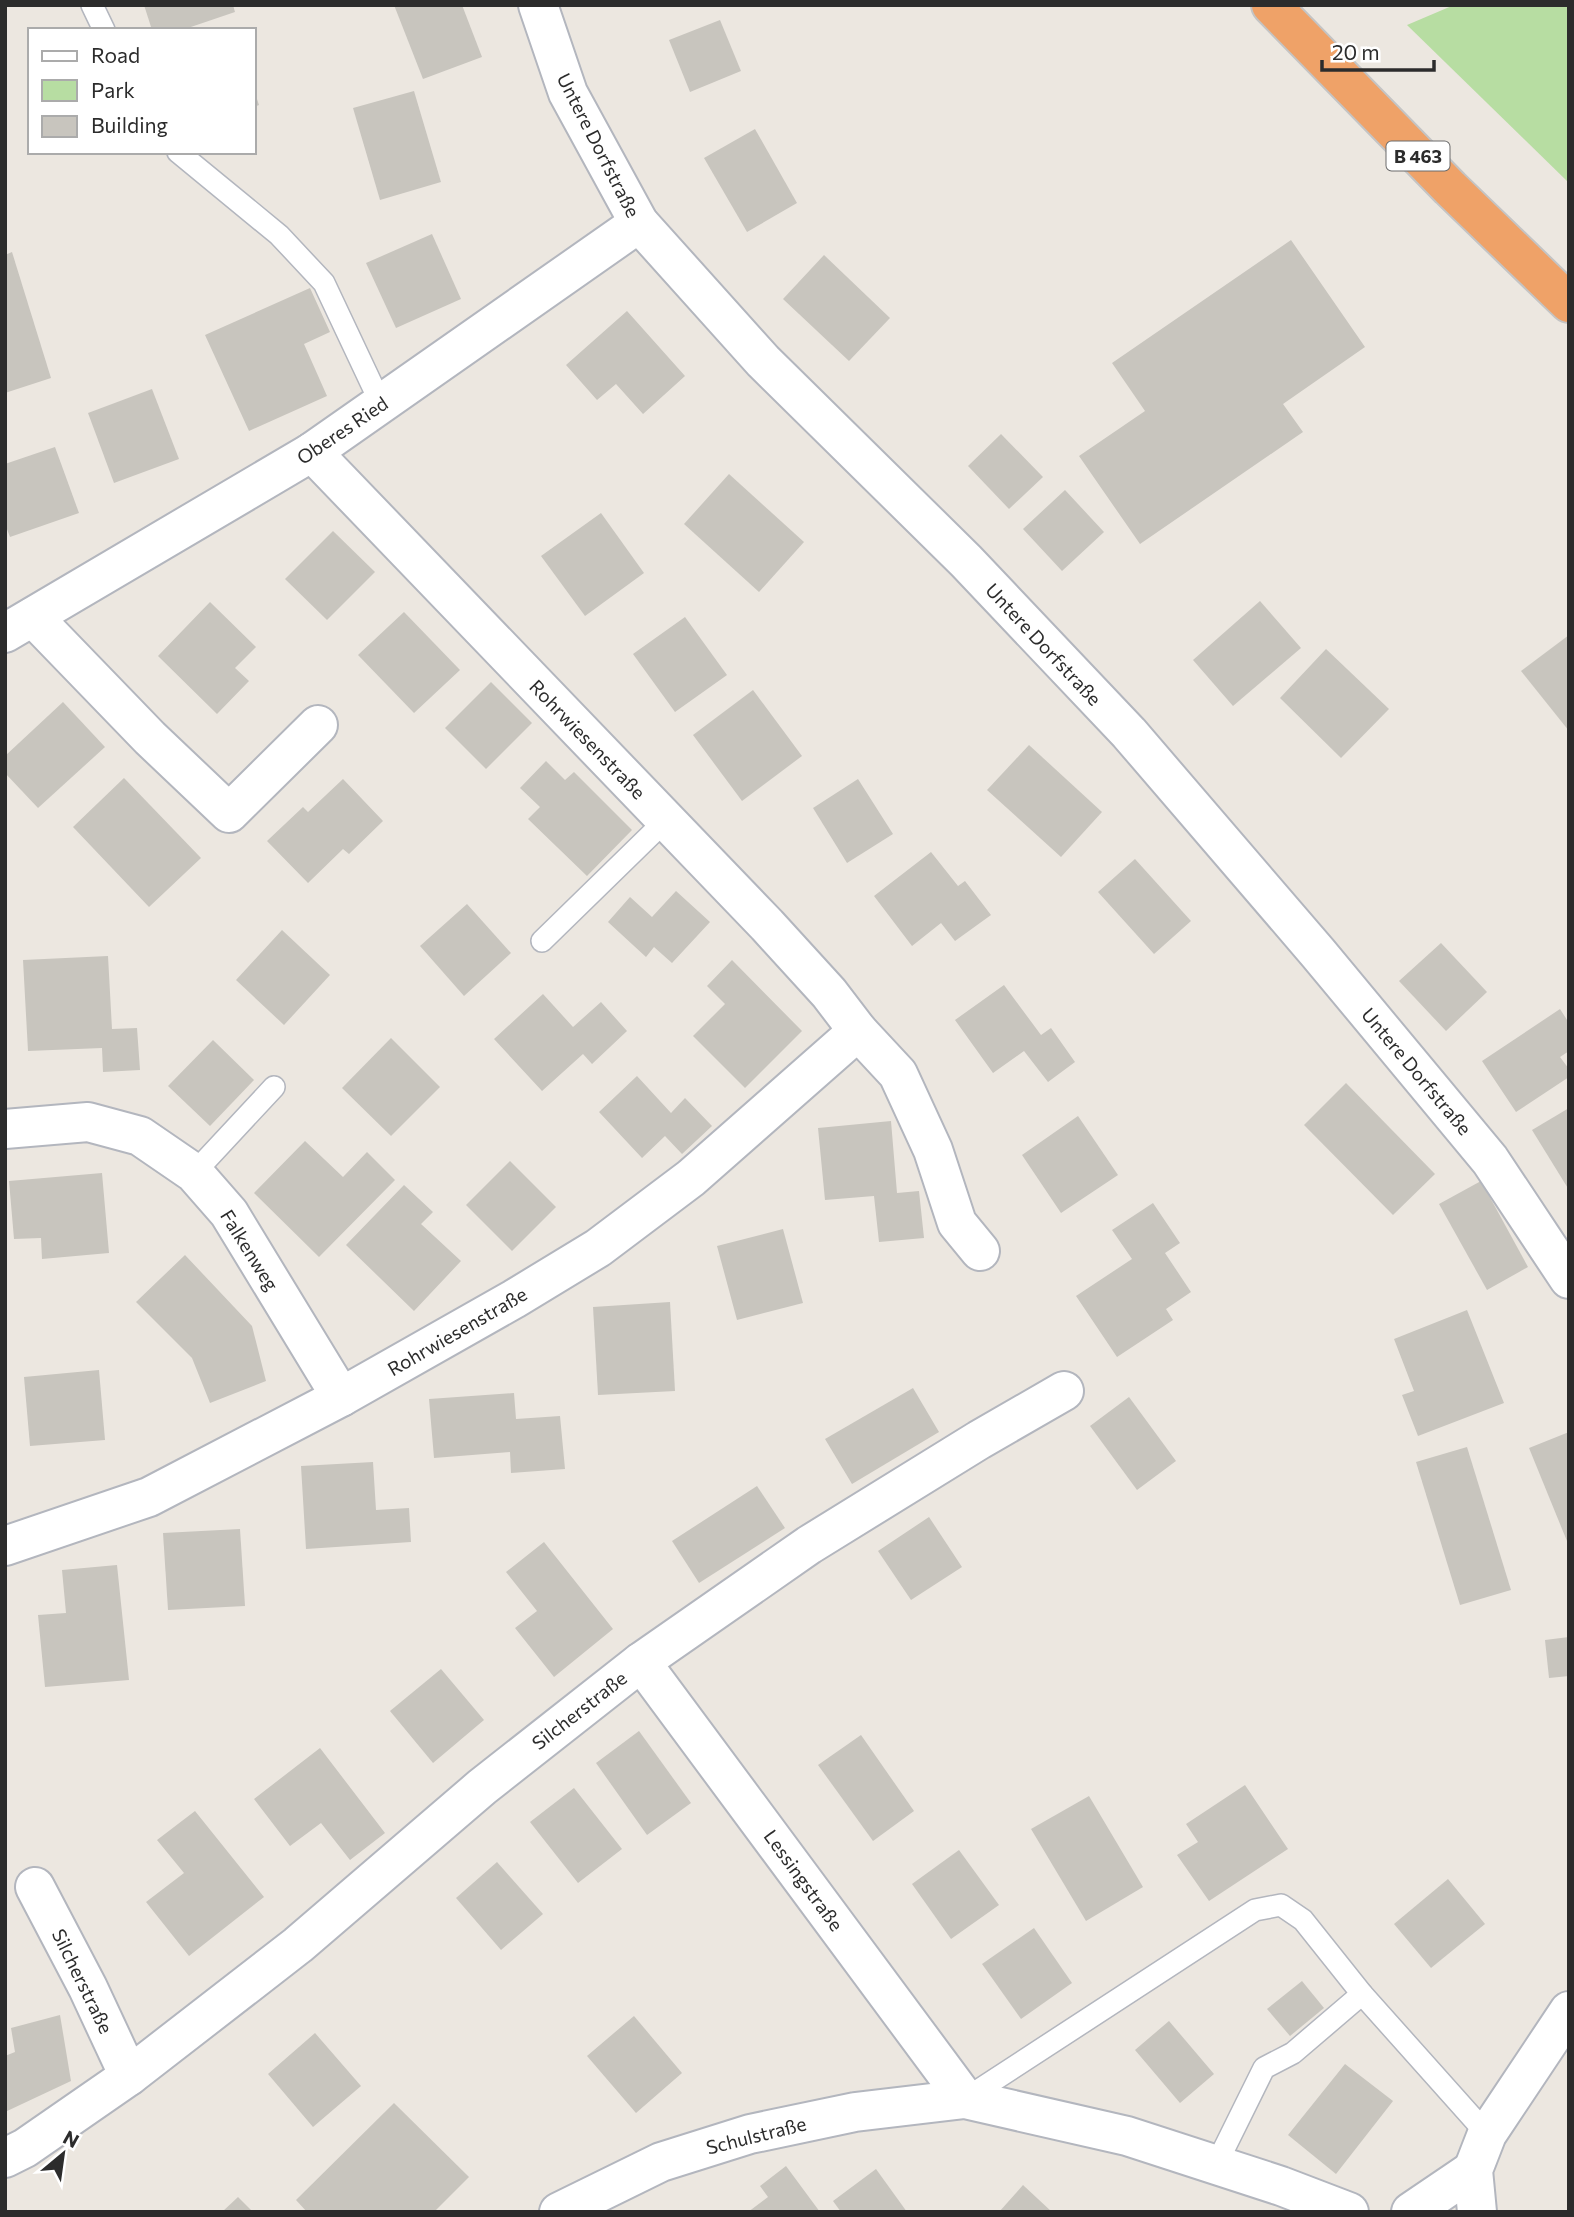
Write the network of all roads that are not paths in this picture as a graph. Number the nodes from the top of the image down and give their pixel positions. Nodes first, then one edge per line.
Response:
1 (92, 5) edge
2 (538, 5) edge
3 (1271, 5) edge
4 (103, 28) edge
5 (179, 154) edge
6 (639, 223) junction
7 (1569, 303) edge
8 (381, 404) junction
9 (312, 452) junction
10 (19, 625) edge
11 (318, 725) dead end
12 (666, 820) junction
13 (542, 941) dead end
14 (858, 1031) junction
15 (274, 1087) dead end
16 (5, 1129) edge
17 (194, 1173) junction
18 (980, 1251) dead end
19 (1569, 1279) edge
20 (1063, 1391) dead end
21 (341, 1397) junction
22 (5, 1546) edge
23 (641, 1661) junction
24 (35, 1887) dead end
25 (1362, 1994) junction
26 (1569, 2011) edge
27 (129, 2076) junction
28 (965, 2099) junction
29 (1487, 2134) junction
30 (5, 2158) edge
31 (1216, 2165) junction
32 (1473, 2170) junction
33 (559, 2212) edge
34 (1349, 2212) edge
35 (1411, 2212) edge
36 (1478, 2212) edge

1 - 4 lane
2 - 6 street, Untere Dorfstraße
3 - 7 highway, B 463
5 - 8 lane
6 - 8 street, Oberes Ried
6 - 19 street, Untere Dorfstraße
8 - 9 street, Oberes Ried
9 - 10 street, Oberes Ried
9 - 12 street, Rohrwiesenstraße
10 - 11 street, Oberes Ried
12 - 13 lane
12 - 14 street, Rohrwiesenstraße
14 - 18 street, Rohrwiesenstraße
14 - 21 street, Rohrwiesenstraße
15 - 17 lane
16 - 17 street, Falkenweg
17 - 21 street, Falkenweg
20 - 23 street, Silcherstraße
21 - 22 street, Rohrwiesenstraße
23 - 27 street, Silcherstraße
23 - 28 street, Lessingstraße
24 - 27 street, Silcherstraße
25 - 28 lane, Schulstraße
25 - 29 lane
25 - 31 lane
26 - 29 street
27 - 30 street, Silcherstraße
28 - 31 street, Schulstraße
28 - 33 street, Schulstraße
29 - 32 street
31 - 34 street, Schulstraße
32 - 35 street
32 - 36 street

